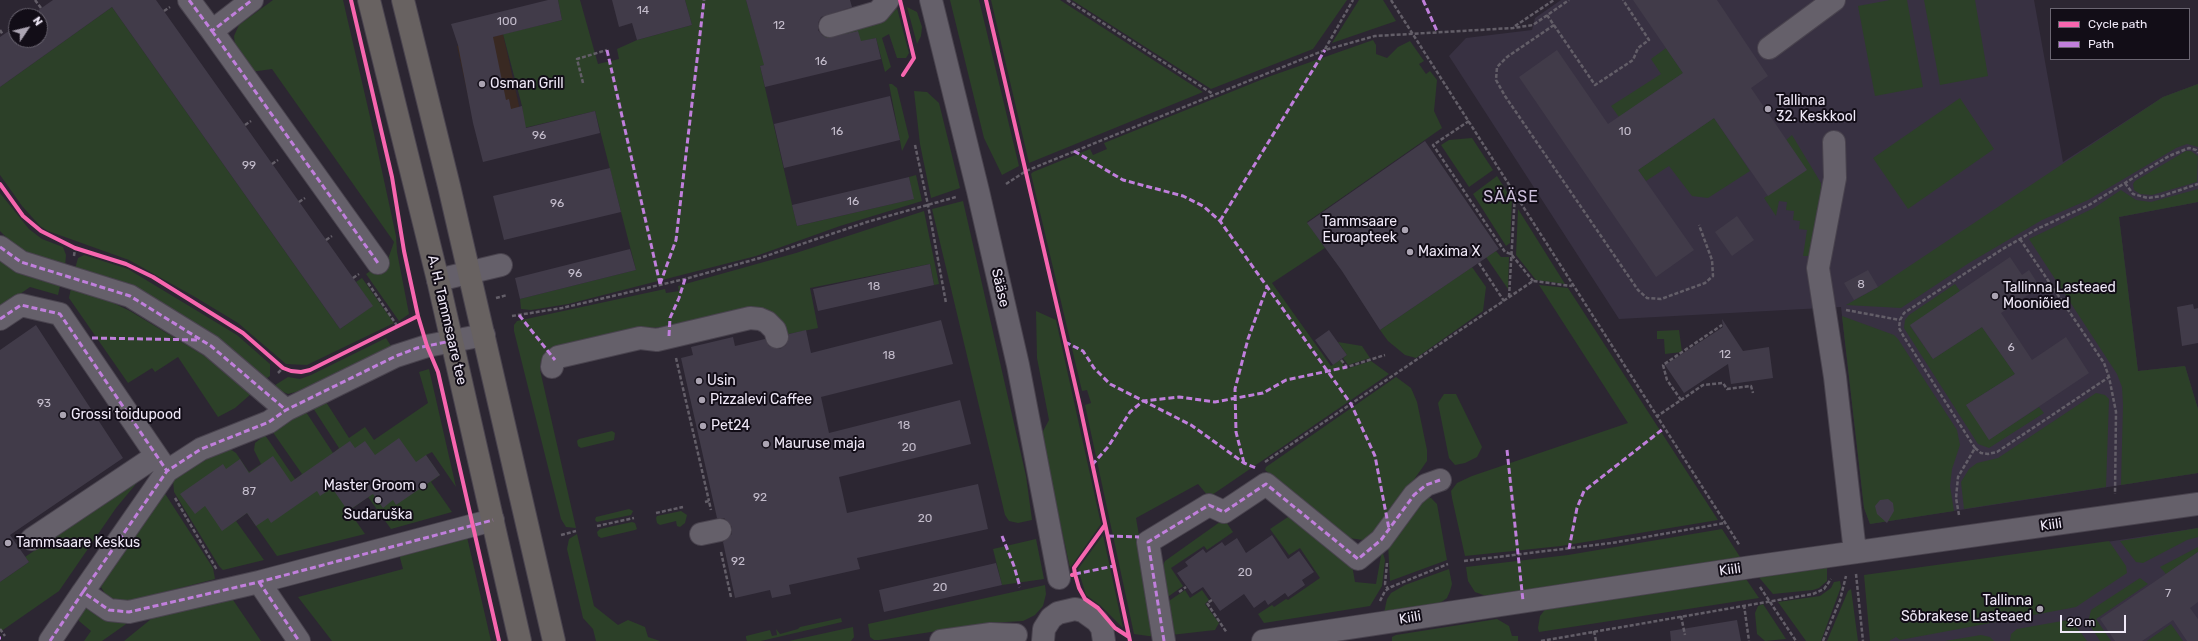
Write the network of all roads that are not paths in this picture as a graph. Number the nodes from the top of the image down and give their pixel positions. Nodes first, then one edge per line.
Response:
1 (189, 0) edge
2 (252, 0) edge
3 (369, 0) edge
4 (860, 0) edge
5 (880, 0) edge
6 (888, 0) edge
7 (931, 0) edge
8 (1834, 0) edge
9 (406, 5) edge
10 (830, 26) dead end
11 (212, 30) junction
12 (1769, 48) dead end
13 (1834, 142) dead end
14 (0, 247) edge
15 (501, 265) dead end
16 (369, 268) road end
17 (469, 273) junction
18 (438, 280) junction
19 (0, 319) edge
20 (484, 335) junction
21 (777, 337) dead end
22 (451, 341) junction
23 (552, 367) dead end
24 (286, 410) junction
25 (162, 464) junction
26 (1440, 480) dead end
27 (2198, 504) edge
28 (493, 520) junction
29 (32, 539) dead end
30 (1853, 564) junction
31 (1059, 578) junction
32 (259, 582) junction
33 (83, 592) junction
34 (1083, 611) junction
35 (1047, 627) edge
36 (1107, 637) edge
37 (1020, 638) edge
38 (50, 641) edge
39 (299, 641) edge
40 (520, 641) edge
41 (554, 641) edge
42 (941, 641) edge
43 (1164, 641) edge
44 (1263, 641) edge

1 - 11 street
2 - 11 street
3 - 18 main road, A. H. Tammsaare tee
4 - 5 street
6 - 10 street
7 - 31 street, Sääse
8 - 12 street
9 - 17 main road
11 - 16 street
13 - 30 street
14 - 24 street
15 - 17 street
17 - 18 street
17 - 20 main road
18 - 22 main road, A. H. Tammsaare tee
19 - 25 street
20 - 22 street
20 - 41 main road
21 - 23 street
22 - 24 street
22 - 28 main road, A. H. Tammsaare tee
24 - 25 street
25 - 29 street
25 - 33 street
26 - 43 street
27 - 30 street, Kiili
28 - 32 street
28 - 40 main road, A. H. Tammsaare tee
30 - 44 street, Kiili
31 - 34 street
31 - 35 street
32 - 33 street
32 - 39 street
33 - 38 street
34 - 35 street
34 - 36 street
35 - 37 street
37 - 42 street

